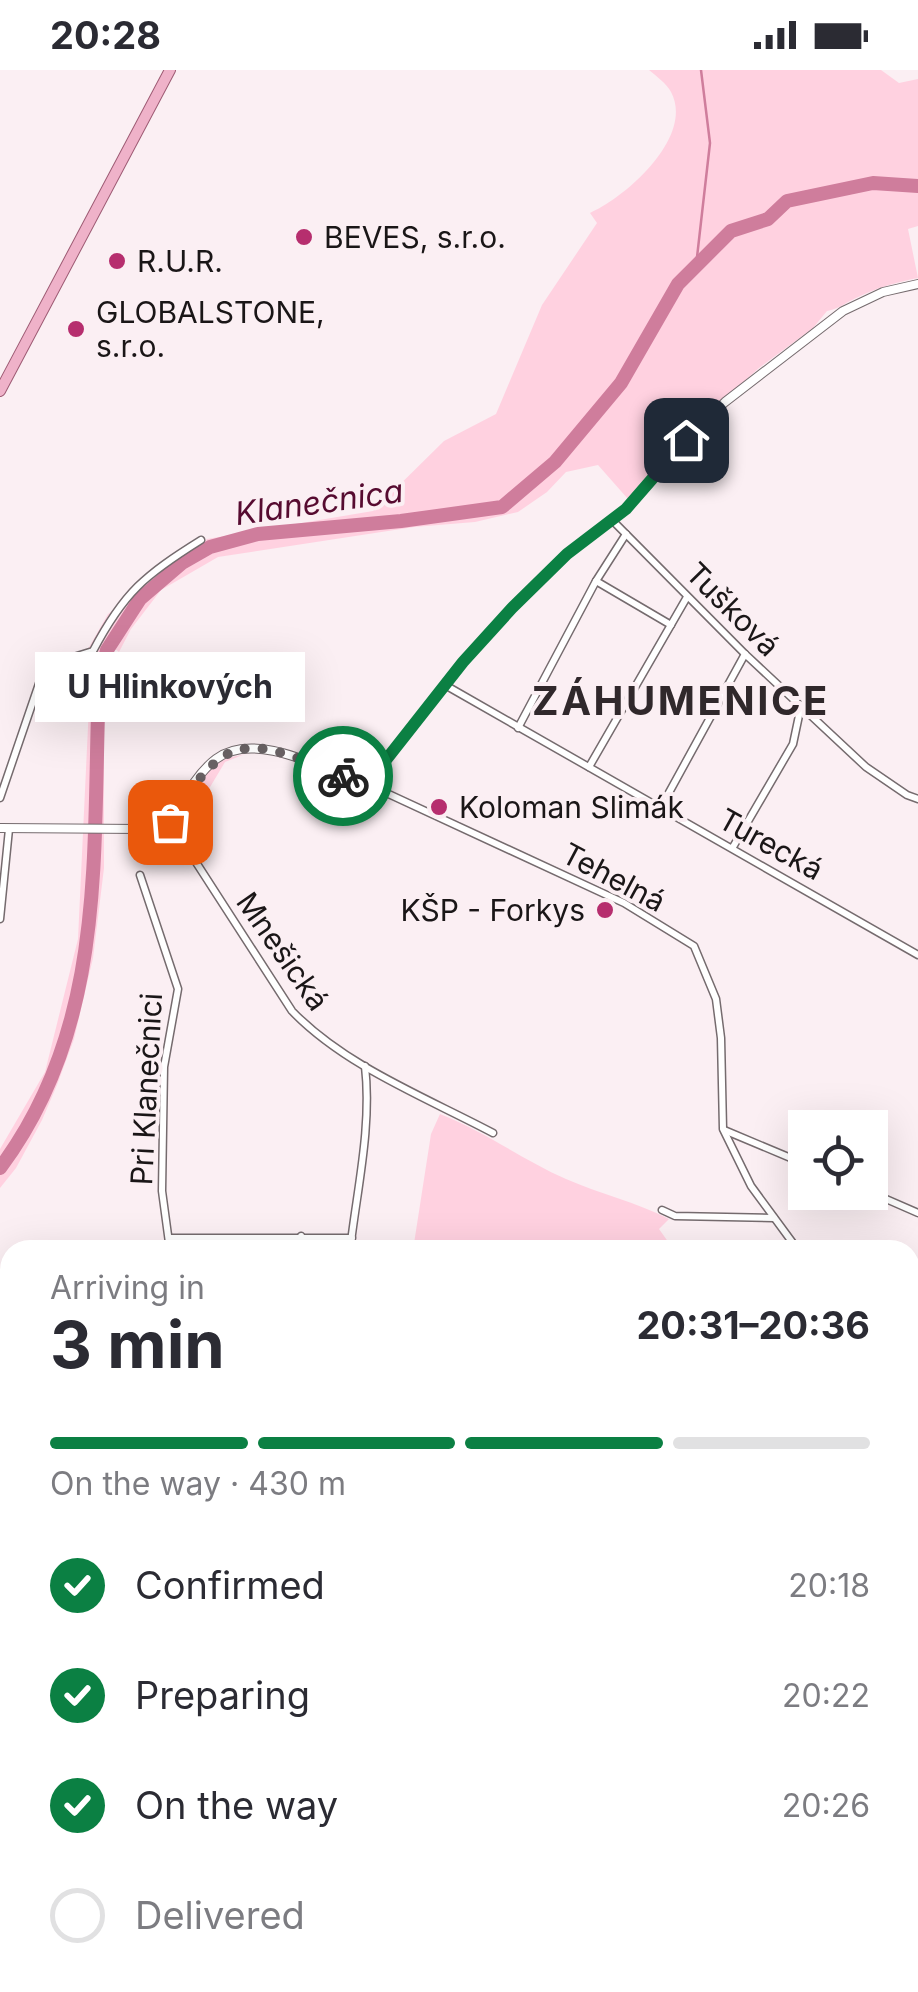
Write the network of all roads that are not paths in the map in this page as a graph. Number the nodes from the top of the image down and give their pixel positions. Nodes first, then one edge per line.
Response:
1 (170, 70) edge
2 (918, 284) edge
3 (0, 391) edge
4 (612, 520) junction
5 (626, 534) junction
6 (200, 540) dead end
7 (596, 581) junction
8 (687, 596) junction
9 (671, 625) junction
10 (745, 654) junction
11 (445, 685) junction
12 (801, 706) junction
13 (518, 728) junction
14 (589, 768) junction
15 (367, 784) junction
16 (0, 798) edge
17 (918, 799) edge
18 (660, 809) junction
19 (170, 822) junction
20 (4, 828) edge
21 (733, 847) junction
22 (140, 875) dead end
23 (0, 919) edge
24 (918, 955) edge
25 (365, 1065) junction
26 (723, 1130) junction
27 (493, 1133) dead end
28 (788, 1157) edge
29 (888, 1200) edge
30 (662, 1210) dead end
31 (918, 1213) edge
32 (774, 1218) junction
33 (301, 1236) junction
34 (169, 1238) joint
35 (352, 1238) joint
36 (300, 1240) edge
37 (790, 1240) edge

1 - 3 main road
2 - 4 street
4 - 5 street, Tušková
4 - 11 street
5 - 7 street
5 - 8 street, Tušková
6 - 16 street
7 - 9 street
7 - 13 street
8 - 9 street
8 - 10 street, Tušková
9 - 14 street
10 - 12 street, Tušková
10 - 18 street
11 - 13 street, Turecká
11 - 15 street
12 - 17 street, Tušková
12 - 21 street
13 - 14 street, Turecká
14 - 18 street, Turecká
15 - 19 street, Tehelná
15 - 26 street, Tehelná
18 - 21 street, Turecká
19 - 20 street
19 - 25 street, Mnešická
20 - 23 street
21 - 24 street, Turecká
22 - 34 street, Pri Klanečnici
25 - 27 street, Mnešická
25 - 35 street
26 - 28 street
26 - 32 street, Tehelná
29 - 31 street
30 - 32 street
32 - 37 street, Tehelná
33 - 34 street
33 - 35 street
33 - 36 street

